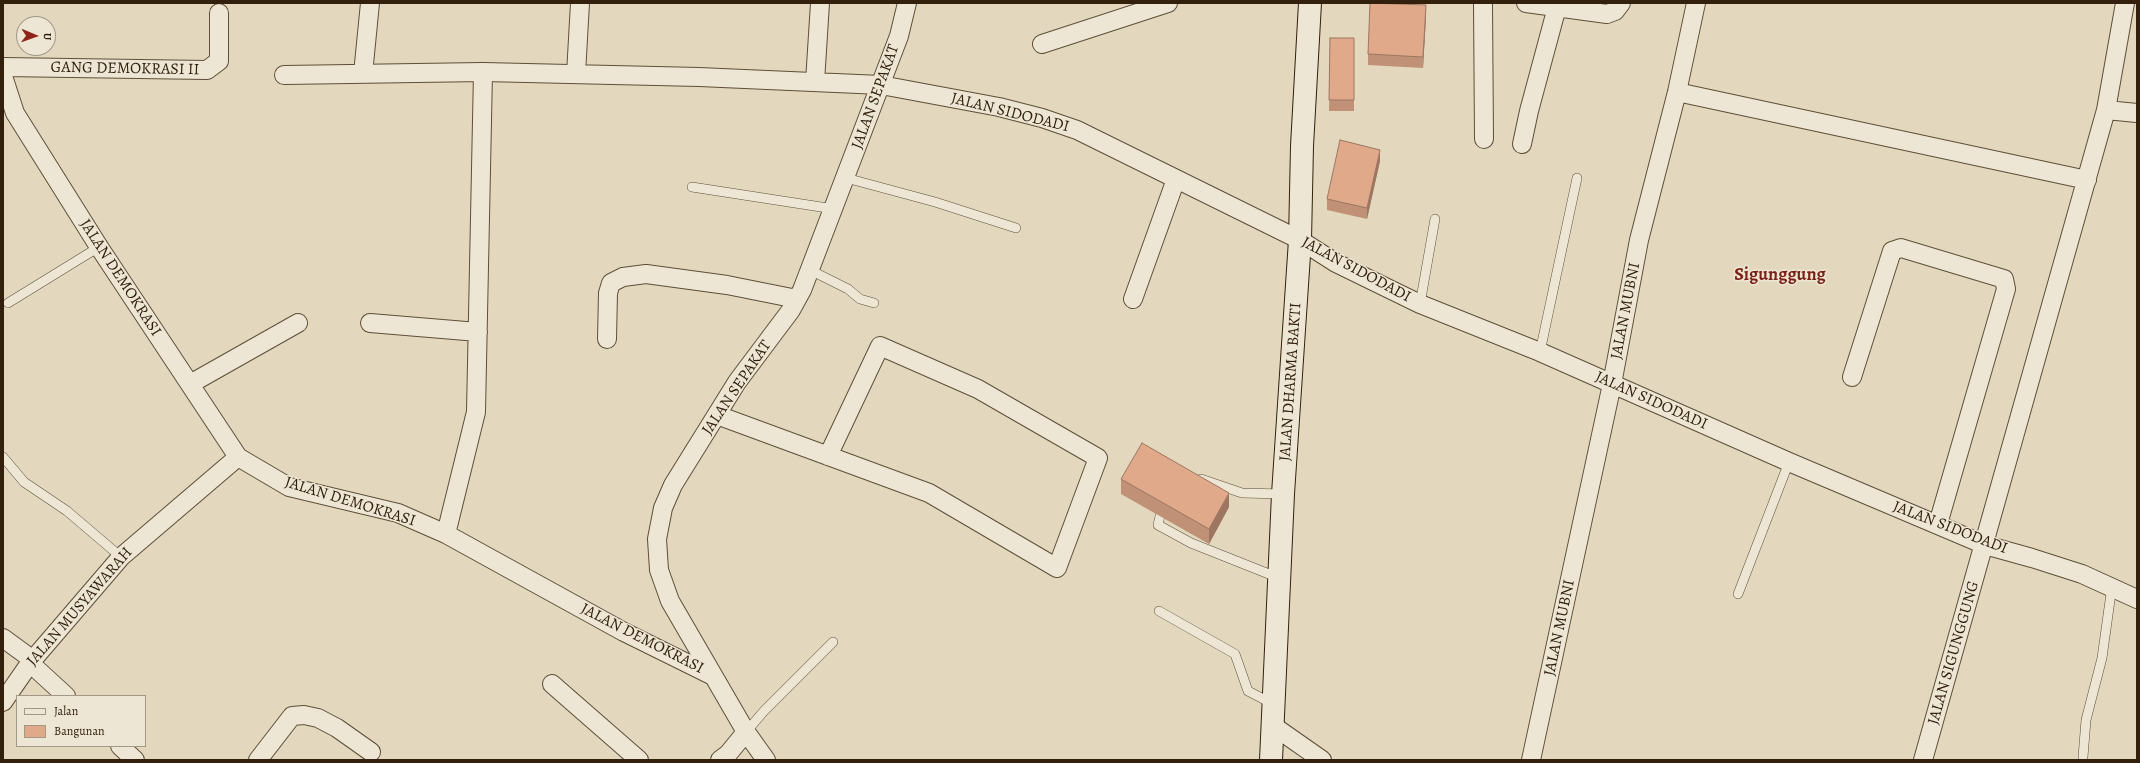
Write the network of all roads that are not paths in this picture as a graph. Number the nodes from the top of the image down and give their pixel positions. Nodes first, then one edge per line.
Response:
1 (370, 3) edge
2 (580, 3) edge
3 (820, 3) edge
4 (907, 3) edge
5 (1168, 3) edge
6 (1310, 3) edge
7 (1483, 3) edge
8 (1526, 3) edge
9 (1621, 3) edge
10 (1696, 3) edge
11 (2124, 3) edge
12 (1557, 7) junction
13 (219, 13) dead end
14 (1042, 44) dead end
15 (3, 67) edge
16 (483, 72) junction
17 (362, 74) junction
18 (576, 74) junction
19 (284, 75) dead end
20 (3, 76) edge
21 (815, 82) junction
22 (881, 85) junction
23 (1677, 92) junction
24 (2106, 110) junction
25 (9, 113) edge
26 (2137, 113) edge
27 (1484, 139) dead end
28 (1522, 144) dead end
29 (846, 178) junction
30 (1577, 178) dead end
31 (1176, 179) junction
32 (2086, 180) junction
33 (692, 187) dead end
34 (834, 209) junction
35 (1435, 219) dead end
36 (1016, 228) dead end
37 (1300, 240) junction
38 (99, 247) junction
39 (810, 270) junction
40 (797, 299) junction
41 (1133, 299) dead end
42 (8, 303) dead end
43 (874, 303) dead end
44 (1420, 304) junction
45 (298, 323) dead end
46 (370, 323) dead end
47 (478, 332) junction
48 (607, 339) dead end
49 (1540, 352) junction
50 (1852, 377) dead end
51 (190, 384) junction
52 (1612, 384) junction
53 (717, 415) junction
54 (828, 456) junction
55 (3, 457) edge
56 (238, 457) junction
57 (1789, 462) junction
58 (1189, 474) edge
59 (1283, 494) junction
60 (1160, 516) edge
61 (1938, 524) junction
62 (446, 534) junction
63 (1985, 545) junction
64 (121, 557) junction
65 (1279, 578) junction
66 (2112, 586) junction
67 (1738, 594) dead end
68 (2137, 599) edge
69 (1159, 611) dead end
70 (3, 638) edge
71 (833, 642) dead end
72 (31, 662) junction
73 (711, 675) junction
74 (552, 684) dead end
75 (65, 695) edge
76 (3, 702) edge
77 (1273, 704) junction
78 (1272, 725) junction
79 (746, 732) junction
80 (121, 747) edge
81 (371, 752) dead end
82 (2082, 757) dead end
83 (634, 758) edge
84 (135, 760) edge
85 (258, 760) edge
86 (720, 760) edge
87 (766, 760) edge
88 (1270, 760) edge
89 (1322, 760) edge
90 (1531, 760) edge
91 (1923, 760) edge

1 - 17 street
2 - 18 street
3 - 21 street
4 - 22 street, JALAN SEPAKAT
5 - 14 street
6 - 37 main road, JALAN DHARMA BAKTI
7 - 27 street
8 - 12 street
9 - 12 street
10 - 23 street, JALAN MUBNI
11 - 24 street, JALAN SIGUNGGUNG
12 - 28 street
13 - 15 street, GANG DEMOKRASI II
16 - 17 street, JALAN SIDODADI
16 - 18 street, JALAN SIDODADI
16 - 47 street
17 - 19 street, JALAN SIDODADI
18 - 21 street, JALAN SIDODADI
20 - 25 street, JALAN DEMOKRASI
21 - 22 street, JALAN SIDODADI
22 - 29 street, JALAN SEPAKAT
22 - 31 street, JALAN SIDODADI
23 - 32 street
23 - 52 street, JALAN MUBNI
24 - 26 street
24 - 32 street, JALAN SIGUNGGUNG
25 - 38 street, JALAN DEMOKRASI
29 - 34 street, JALAN SEPAKAT
29 - 36 lane
30 - 49 lane
31 - 37 street, JALAN SIDODADI
31 - 41 street
32 - 63 street, JALAN SIGUNGGUNG
33 - 34 lane
34 - 39 street, JALAN SEPAKAT
35 - 44 lane
37 - 44 street, JALAN SIDODADI
37 - 59 main road, JALAN DHARMA BAKTI
38 - 42 lane
38 - 51 street, JALAN DEMOKRASI
39 - 40 street, JALAN SEPAKAT
39 - 43 lane
40 - 48 street
40 - 53 street, JALAN SEPAKAT
44 - 49 street, JALAN SIDODADI
45 - 51 street
46 - 47 street
47 - 62 street
49 - 52 street, JALAN SIDODADI
50 - 61 street
51 - 56 street, JALAN DEMOKRASI
52 - 57 street, JALAN SIDODADI
52 - 90 street, JALAN MUBNI
53 - 54 street
53 - 73 street, JALAN SEPAKAT
54 - 54 street
55 - 64 lane
56 - 62 street, JALAN DEMOKRASI
56 - 64 street, JALAN MUSYAWARAH
57 - 61 street, JALAN SIDODADI
57 - 67 lane
58 - 59 lane
59 - 65 main road, JALAN DHARMA BAKTI
60 - 65 lane
61 - 63 street, JALAN SIDODADI
62 - 73 street, JALAN DEMOKRASI
63 - 66 street, JALAN SIDODADI
63 - 91 street, JALAN SIGUNGGUNG
64 - 72 street, JALAN MUSYAWARAH
65 - 77 main road, JALAN DHARMA BAKTI
66 - 68 street, JALAN SIDODADI
66 - 82 lane
69 - 77 lane
70 - 72 street
71 - 79 lane
72 - 75 street
72 - 76 street, JALAN MUSYAWARAH
73 - 79 street, JALAN SEPAKAT
74 - 83 street
77 - 78 main road, JALAN DHARMA BAKTI
78 - 88 main road, JALAN DHARMA BAKTI
78 - 89 street
79 - 86 street
79 - 87 street, JALAN SEPAKAT
80 - 84 street
81 - 85 street

